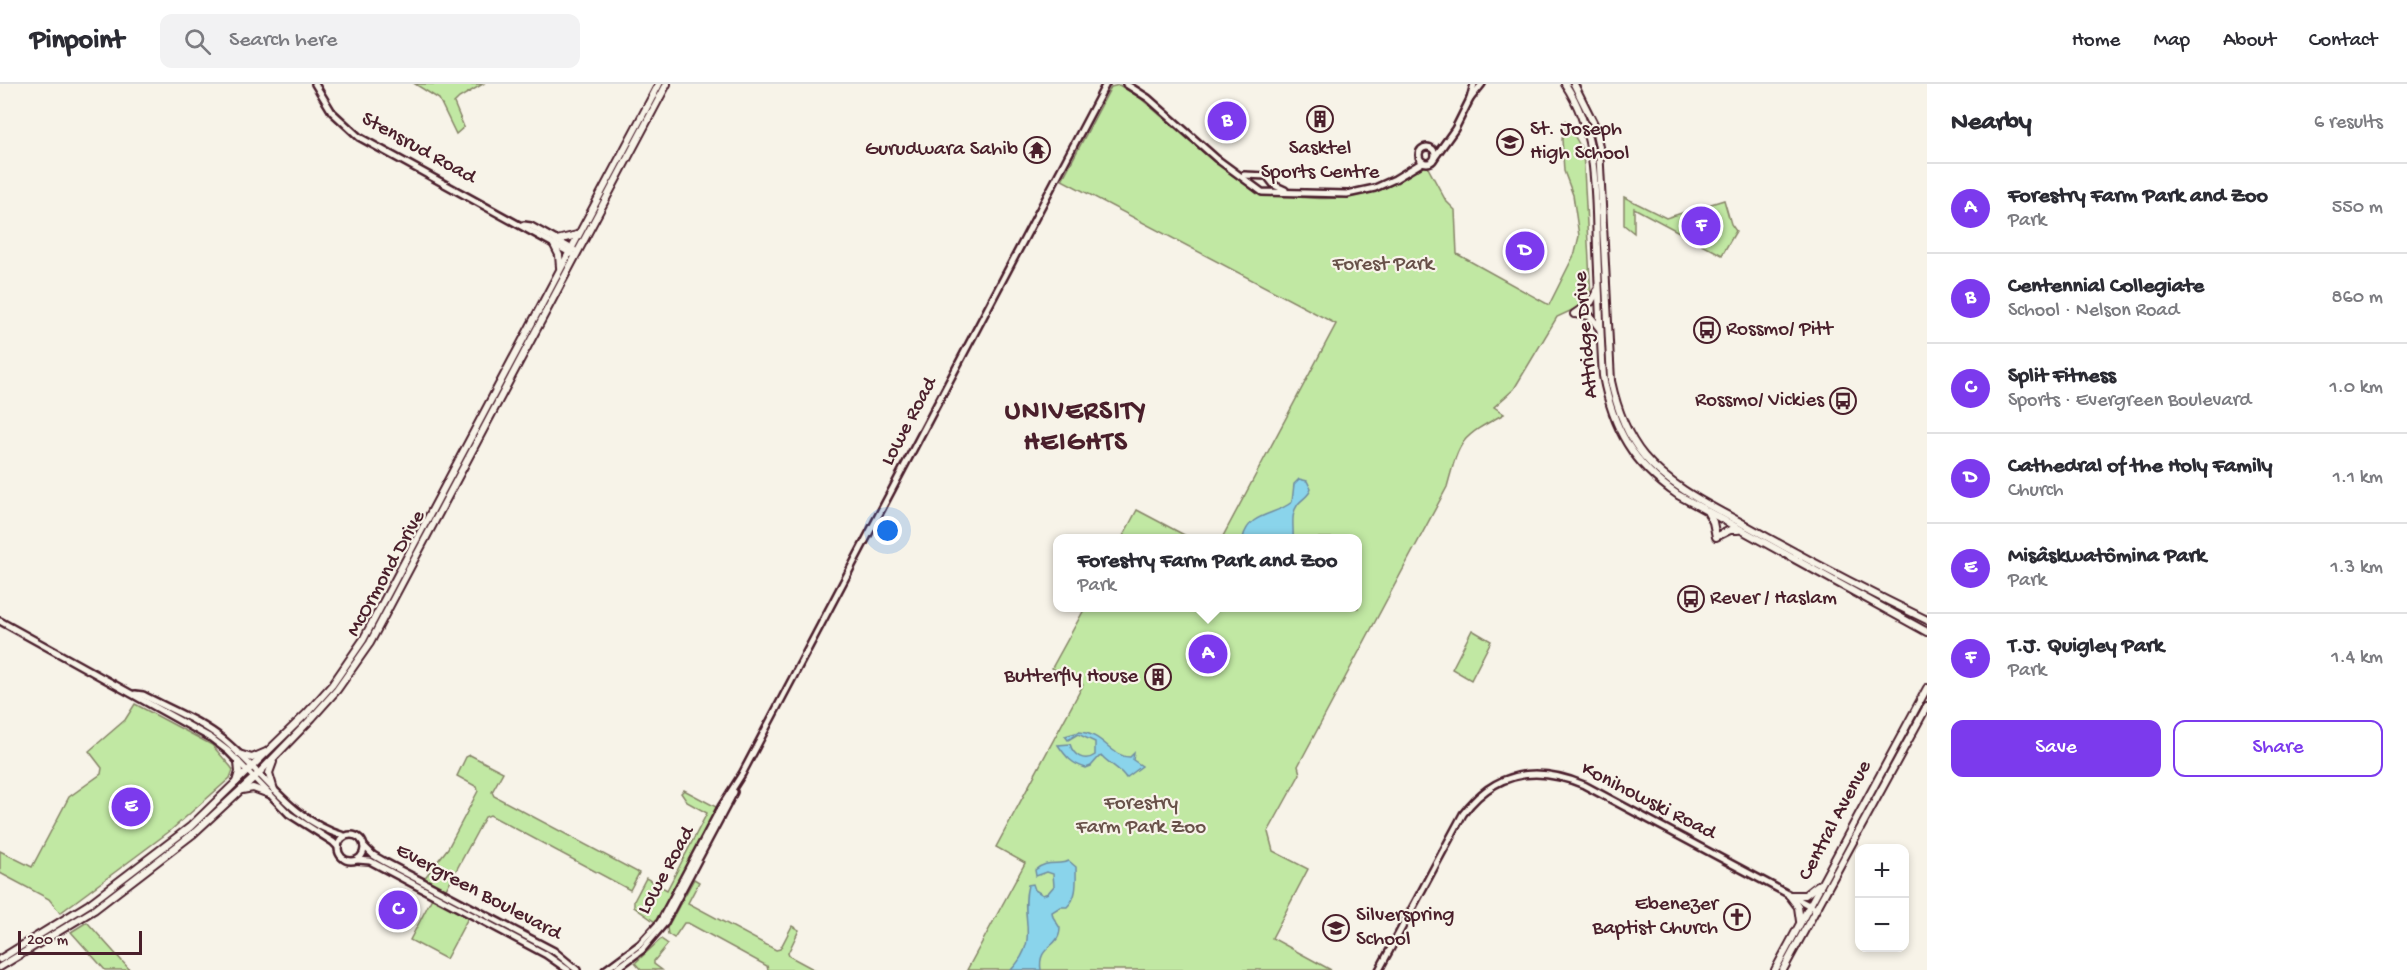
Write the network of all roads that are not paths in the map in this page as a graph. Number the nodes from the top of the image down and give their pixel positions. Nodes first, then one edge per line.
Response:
1 (315, 84) edge
2 (659, 84) edge
3 (668, 84) edge
4 (1106, 84) edge
5 (1126, 84) edge
6 (1474, 84) edge
7 (1482, 84) edge
8 (1565, 84) edge
9 (1574, 84) edge
10 (1470, 99) junction
11 (1448, 139) junction
12 (1430, 148) junction
13 (1435, 157) junction
14 (1421, 160) junction
15 (1241, 175) junction
16 (1258, 177) junction
17 (1271, 181) junction
18 (1255, 185) junction
19 (1268, 190) junction
20 (1286, 191) junction
21 (578, 234) junction
22 (555, 242) junction
23 (573, 252) junction
24 (560, 269) junction
25 (1599, 288) junction
26 (1600, 329) junction
27 (1705, 511) junction
28 (1741, 530) junction
29 (1927, 620) edge
30 (0, 621) edge
31 (1925, 632) edge
32 (1927, 688) edge
33 (134, 694) junction
34 (1927, 707) edge
35 (274, 747) junction
36 (239, 754) junction
37 (276, 756) junction
38 (238, 762) junction
39 (253, 773) junction
40 (742, 774) junction
41 (234, 785) junction
42 (272, 792) junction
43 (236, 793) junction
44 (344, 837) junction
45 (364, 846) junction
46 (338, 847) junction
47 (357, 860) junction
48 (1821, 883) junction
49 (1788, 895) junction
50 (1812, 908) junction
51 (1800, 922) junction
52 (0, 959) edge
53 (0, 967) edge
54 (568, 970) edge
55 (577, 970) edge
56 (605, 970) edge
57 (615, 970) edge
58 (1379, 970) edge
59 (1774, 970) edge
60 (1783, 970) edge

1 - 22 street, Stensrud Road
2 - 21 main road, McOrmond Drive
3 - 23 main road, McOrmond Drive
4 - 40 street, Lowe Road
5 - 15 street
6 - 10 street
7 - 10 street
8 - 25 main road, Attridge Drive
9 - 29 main road, Attridge Drive
10 - 11 street
11 - 12 street
11 - 13 street
12 - 13 street
12 - 14 street
13 - 14 street
14 - 20 street
15 - 16 street
15 - 18 street
16 - 17 street
16 - 18 street
17 - 19 street
17 - 20 street
18 - 19 street
19 - 20 street
21 - 22 main road
21 - 23 main road, McOrmond Drive
22 - 23 street, Stensrud Road
22 - 24 main road
23 - 24 main road, McOrmond Drive
23 - 37 main road, McOrmond Drive
24 - 35 main road, McOrmond Drive
25 - 26 main road, Attridge Drive
25 - 26 main road
26 - 27 main road, Attridge Drive
27 - 28 main road, Attridge Drive
27 - 28 main road
28 - 31 main road, Attridge Drive
30 - 33 street
32 - 48 main road, Central Avenue
33 - 36 street
33 - 38 street
34 - 50 main road, Central Avenue
35 - 36 main road
35 - 39 main road, McOrmond Drive
36 - 39 street
37 - 39 main road, McOrmond Drive
37 - 42 main road
38 - 39 street
38 - 41 main road
39 - 41 main road, McOrmond Drive
39 - 42 street
39 - 43 main road, McOrmond Drive
40 - 56 street, Lowe Road
40 - 57 street, Lowe Road
41 - 52 main road, McOrmond Drive
42 - 43 main road
42 - 44 street
42 - 46 street
43 - 53 main road, McOrmond Drive
44 - 45 street
44 - 46 street
45 - 47 street
45 - 55 street, Evergreen Boulevard
46 - 47 street
47 - 54 street, Evergreen Boulevard
48 - 49 main road
48 - 50 main road, Central Avenue
49 - 50 street, Konihowski Road
49 - 51 main road
49 - 58 street, Konihowski Road
50 - 51 main road, Central Avenue
50 - 60 main road, Central Avenue
51 - 59 main road, Central Avenue

